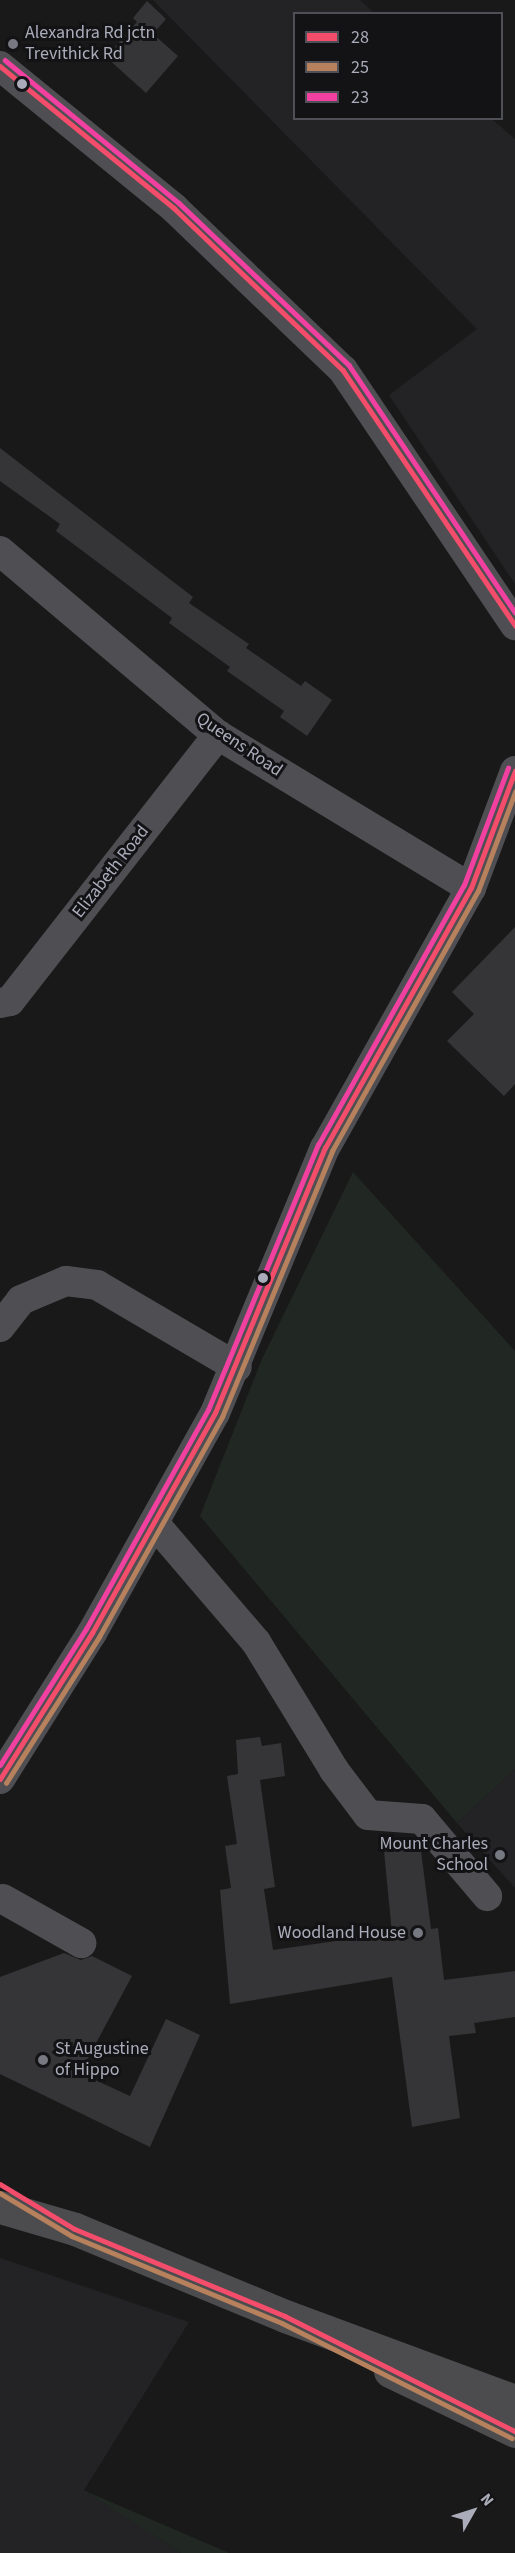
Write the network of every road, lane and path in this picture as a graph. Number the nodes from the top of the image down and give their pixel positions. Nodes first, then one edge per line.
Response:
1 (0, 66) edge
2 (0, 551) edge
3 (515, 625) edge
4 (218, 735) junction
5 (515, 771) edge
6 (471, 888) junction
7 (0, 1003) edge
8 (0, 1327) edge
9 (237, 1367) junction
10 (154, 1523) junction
11 (0, 1779) edge
12 (5, 1896) edge
13 (486, 1896) dead end
14 (81, 1943) dead end
15 (0, 2184) edge
16 (0, 2207) edge
17 (75, 2229) junction
18 (285, 2316) junction
19 (515, 2401) edge
20 (515, 2431) edge

1 - 3 street
2 - 4 street, Queens Road
4 - 6 street, Queens Road
4 - 7 street, Elizabeth Road
5 - 6 street
6 - 9 street
8 - 9 street
9 - 10 street
10 - 11 street
10 - 13 street
12 - 14 street
15 - 17 highway
16 - 17 highway
17 - 18 highway
18 - 19 highway
18 - 20 highway

